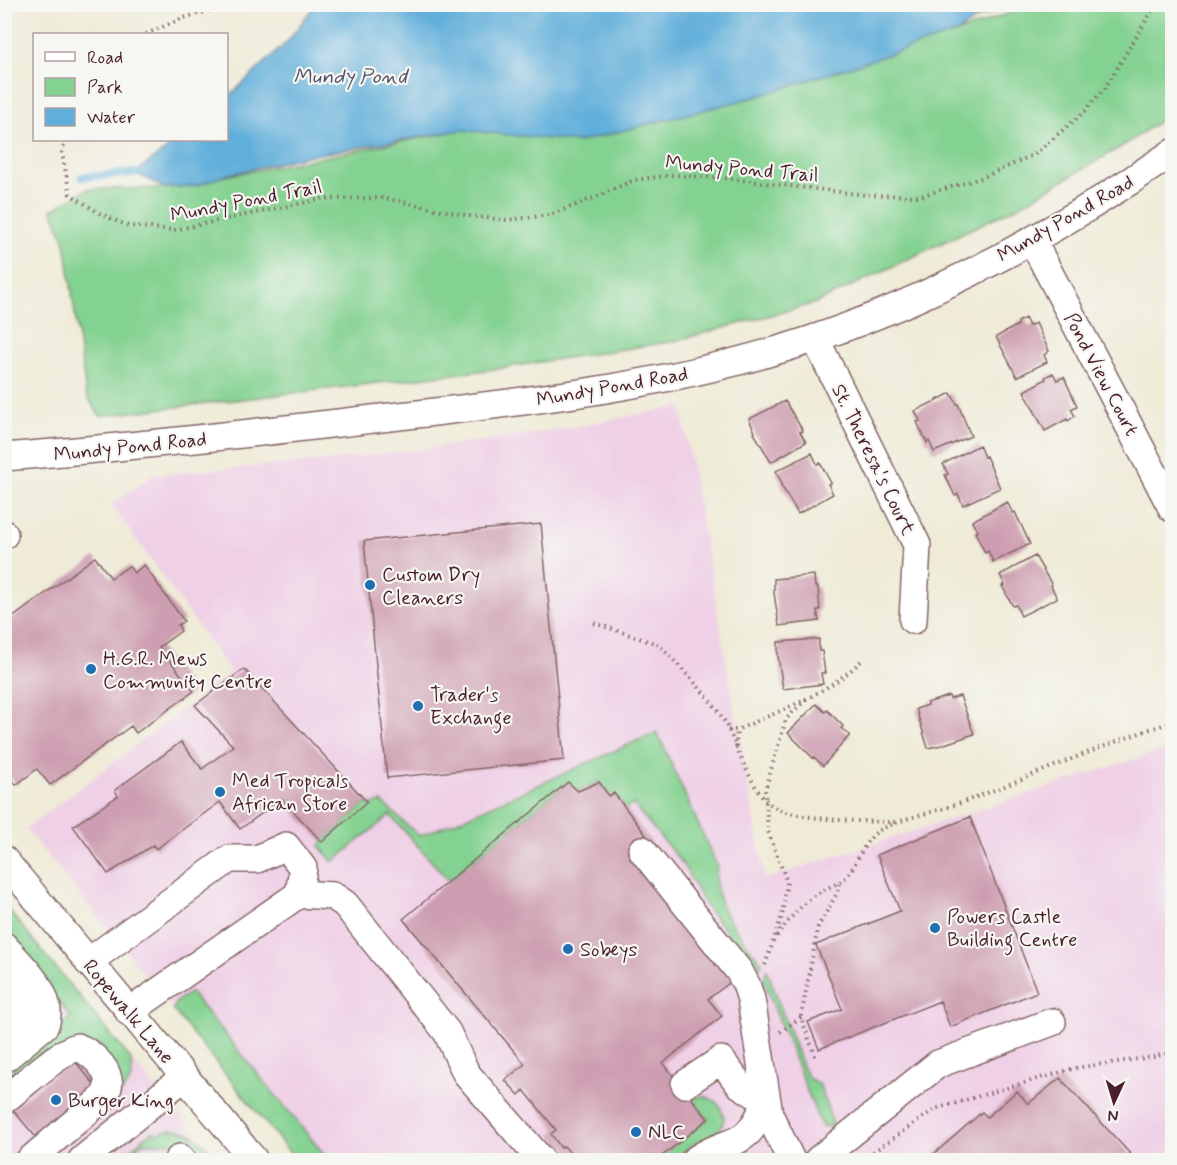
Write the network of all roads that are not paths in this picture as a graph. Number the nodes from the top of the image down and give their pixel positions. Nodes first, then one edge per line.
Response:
1 (1173, 153) edge
2 (1032, 240) junction
3 (815, 338) junction
4 (4, 458) edge
5 (1173, 508) edge
6 (913, 620) dead end
7 (642, 850) dead end
8 (4, 860) edge
9 (299, 894) junction
10 (4, 946) edge
11 (4, 961) edge
12 (88, 962) junction
13 (19, 984) junction
14 (4, 1011) edge
15 (129, 1012) junction
16 (1052, 1022) dead end
17 (4, 1035) edge
18 (4, 1059) edge
19 (184, 1077) junction
20 (685, 1084) dead end
21 (4, 1100) edge
22 (766, 1101) junction
23 (30, 1161) edge
24 (82, 1161) edge
25 (254, 1161) edge
26 (541, 1161) edge
27 (695, 1161) edge
28 (791, 1161) edge
29 (818, 1161) edge

1 - 2 street, Mundy Pond Road
2 - 3 street, Mundy Pond Road
2 - 5 street, Pond View Court
3 - 4 street, Mundy Pond Road
3 - 6 street, St. Theresa's Court
7 - 22 street
8 - 12 street, Ropewalk Lane
9 - 12 street
9 - 15 street
9 - 26 street
10 - 18 street
11 - 13 street
12 - 15 street, Ropewalk Lane
13 - 14 street
13 - 17 street
15 - 19 street, Ropewalk Lane
16 - 29 street
19 - 24 street
19 - 25 street, Ropewalk Lane
20 - 22 street
21 - 23 street
22 - 27 street
22 - 28 street

